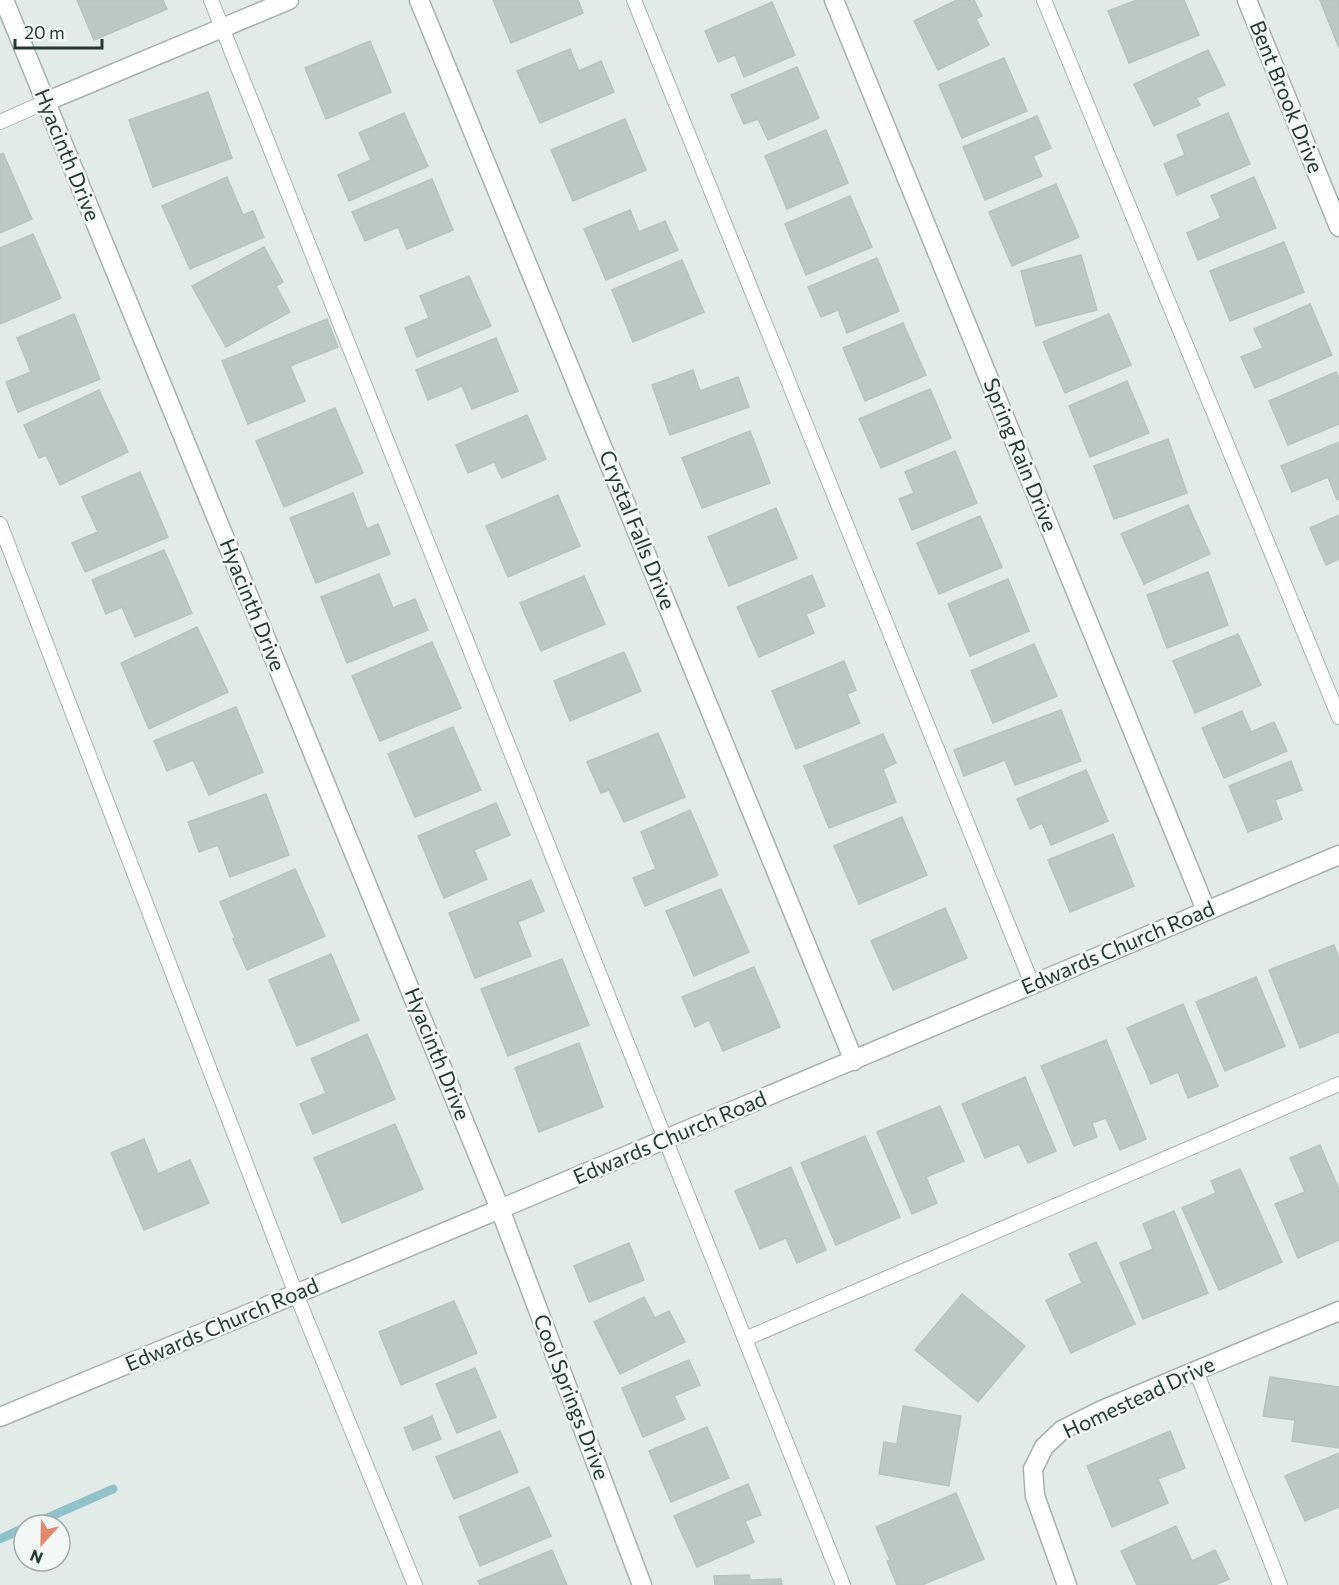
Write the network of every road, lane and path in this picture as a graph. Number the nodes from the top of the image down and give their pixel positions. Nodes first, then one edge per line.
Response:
1 (4, 0) edge
2 (211, 0) edge
3 (289, 0) edge
4 (419, 0) edge
5 (634, 0) edge
6 (834, 0) edge
7 (1044, 0) edge
8 (1247, 0) edge
9 (222, 28) junction
10 (45, 102) junction
11 (0, 122) edge
12 (1339, 227) edge
13 (0, 524) edge
14 (1339, 717) edge
15 (1339, 855) edge
16 (1206, 910) junction
17 (1032, 984) junction
18 (854, 1061) junction
19 (1339, 1084) edge
20 (665, 1140) junction
21 (500, 1209) junction
22 (296, 1294) junction
23 (1339, 1311) edge
24 (745, 1339) junction
25 (1196, 1371) junction
26 (0, 1417) edge
27 (415, 1585) edge
28 (642, 1585) edge
29 (843, 1585) edge
30 (1066, 1585) edge
31 (1280, 1585) edge

1 - 10 street, Hyacinth Drive
2 - 9 lane
3 - 9 street
4 - 18 street, Crystal Falls Drive
5 - 17 lane
6 - 16 street, Spring Rain Drive
7 - 14 lane
8 - 12 street, Bent Brook Drive
9 - 10 street
9 - 20 lane
10 - 11 lane
10 - 21 street, Hyacinth Drive
13 - 22 lane
15 - 16 street, Edwards Church Road
16 - 17 street, Edwards Church Road
17 - 18 street, Edwards Church Road
18 - 20 street, Edwards Church Road
19 - 24 lane
20 - 21 street, Edwards Church Road
20 - 24 lane
21 - 22 street, Edwards Church Road
21 - 28 street, Cool Springs Drive
22 - 26 street, Edwards Church Road
22 - 27 lane
23 - 25 street, Homestead Drive
24 - 29 lane
25 - 30 street, Homestead Drive
25 - 31 lane

